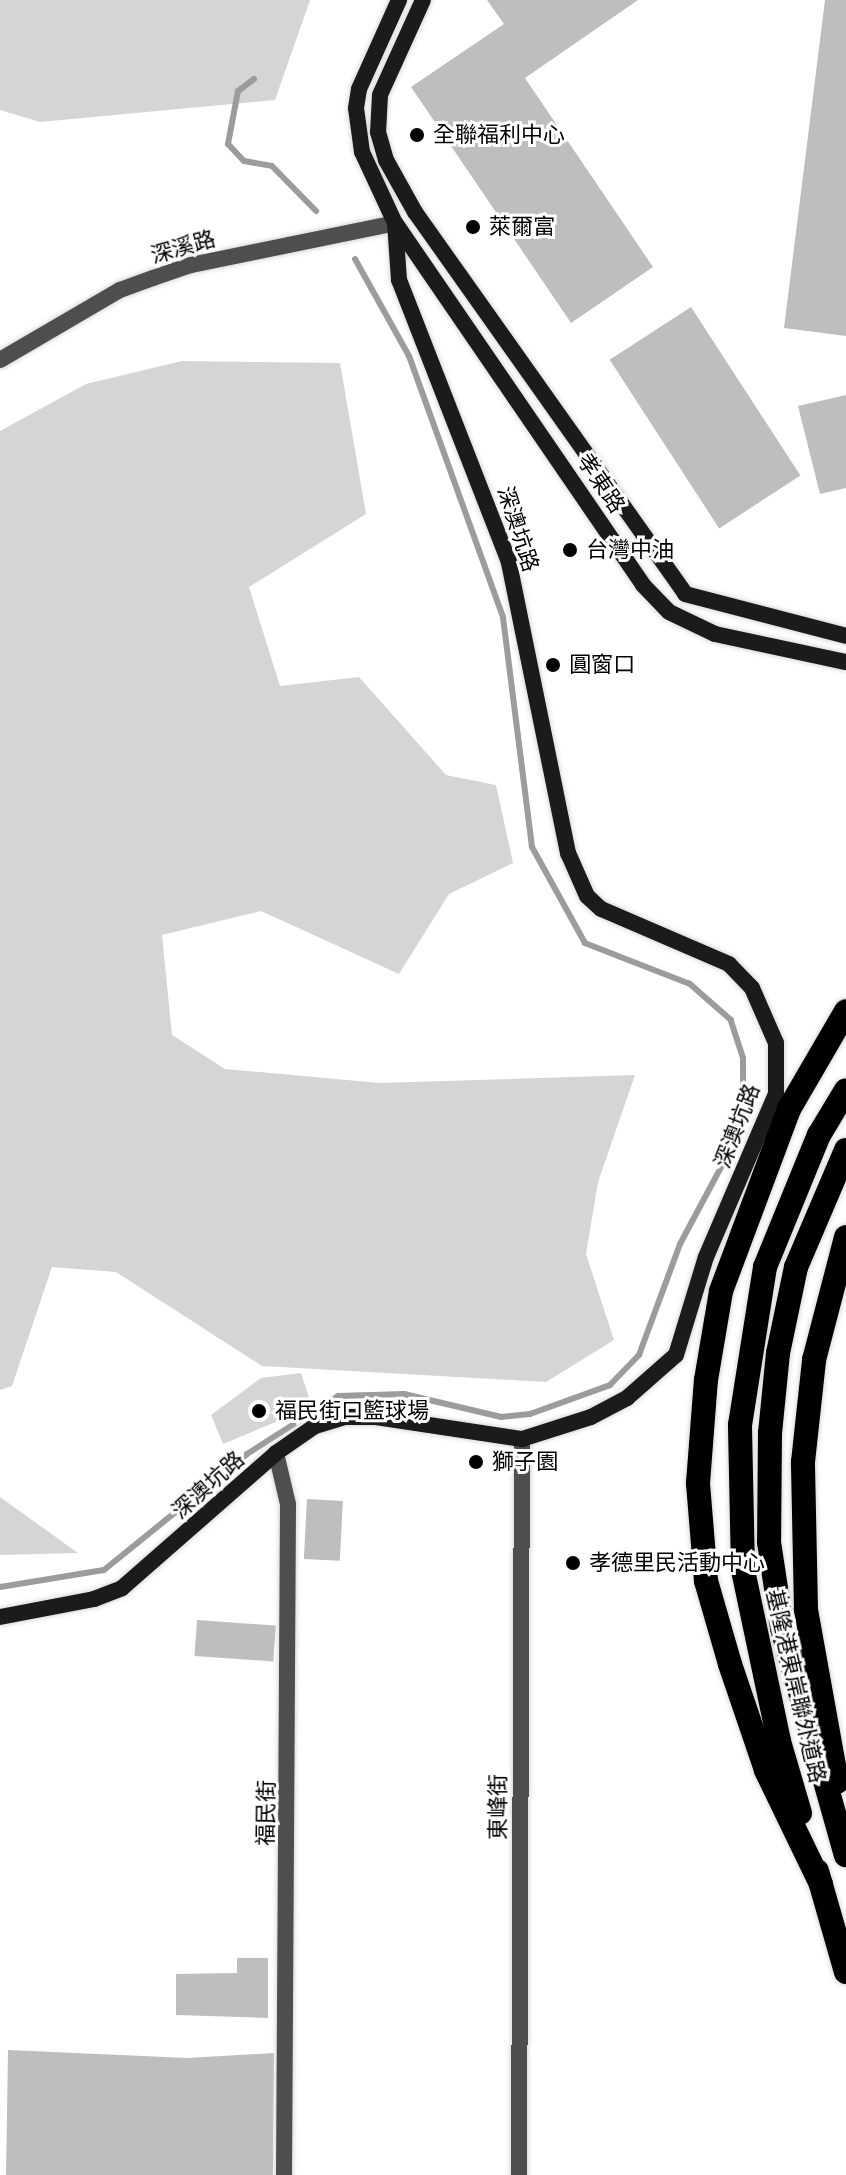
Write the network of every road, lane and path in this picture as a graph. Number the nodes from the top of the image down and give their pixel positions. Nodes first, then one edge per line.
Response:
1 (399, 0) edge
2 (423, 0) edge
3 (415, 212) junction
4 (395, 223) junction
5 (0, 360) edge
6 (846, 636) edge
7 (846, 662) edge
8 (846, 1011) edge
9 (846, 1090) edge
10 (846, 1150) edge
11 (846, 1237) edge
12 (522, 1439) junction
13 (276, 1453) junction
14 (0, 1617) edge
15 (846, 1844) edge
16 (846, 1855) edge
17 (821, 1884) junction
18 (846, 1972) edge
19 (284, 2175) edge
20 (519, 2175) edge

1 - 4 street, 深澳坑路
2 - 3 street
3 - 4 street
3 - 6 street, 孝東路
4 - 5 street, 深溪路
4 - 7 street, 孝東路
4 - 12 street, 深澳坑路
8 - 17 highway
9 - 17 highway, 基隆港東岸聯外道路
10 - 16 highway, 基隆港東岸聯外道路
11 - 15 highway
12 - 13 street, 深澳坑路
12 - 20 street, 東峰街
13 - 14 street, 深澳坑路
13 - 19 street, 福民街
17 - 18 highway, 基隆港東岸聯外道路

